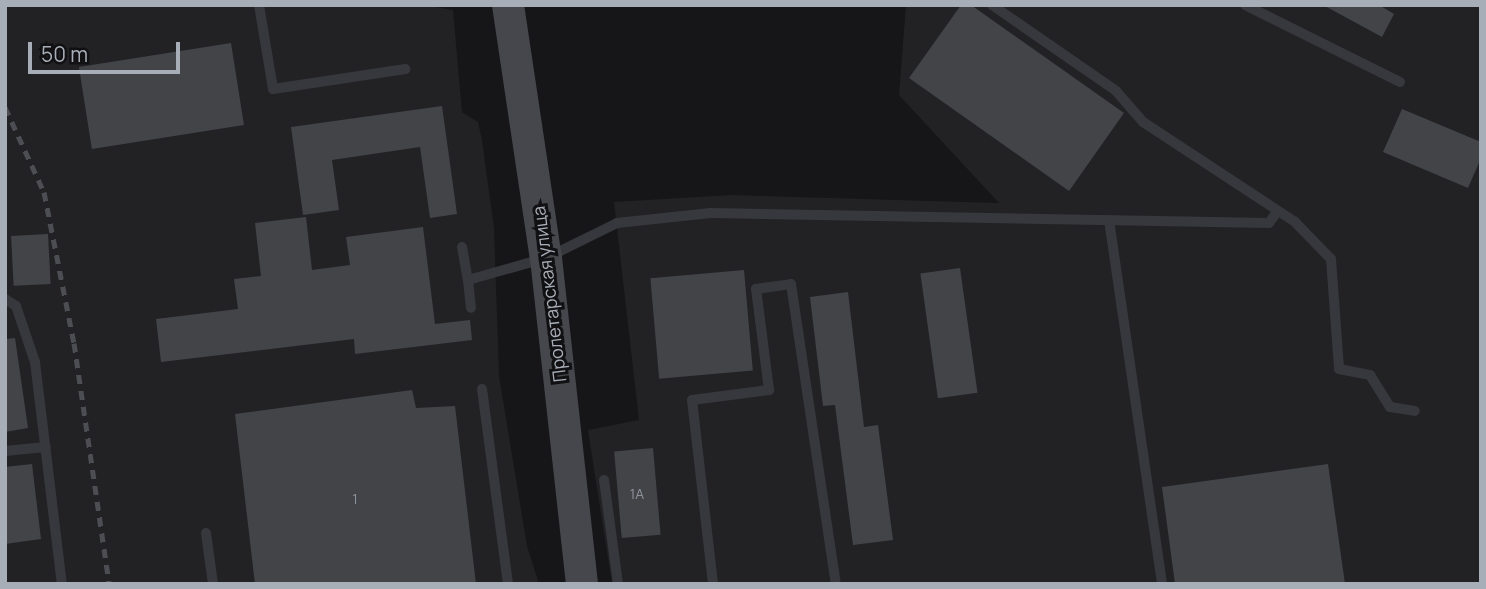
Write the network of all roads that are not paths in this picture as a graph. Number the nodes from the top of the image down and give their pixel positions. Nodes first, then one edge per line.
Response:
1 (259, 5) edge
2 (508, 5) edge
3 (992, 5) edge
4 (1245, 5) edge
5 (405, 69) dead end
6 (1401, 82) dead end
7 (1277, 212) junction
8 (1109, 220) junction
9 (462, 247) dead end
10 (546, 258) junction
11 (468, 280) junction
12 (5, 299) edge
13 (471, 307) dead end
14 (482, 389) dead end
15 (1415, 411) dead end
16 (46, 447) junction
17 (5, 451) edge
18 (604, 480) dead end
19 (206, 533) dead end
20 (62, 584) edge
21 (213, 584) edge
22 (508, 584) edge
23 (582, 584) edge
24 (618, 584) edge
25 (713, 584) edge
26 (836, 584) edge
27 (1162, 584) edge

1 - 5 lane
2 - 10 street, Пролетарская улица
3 - 7 lane
4 - 6 lane
7 - 8 lane
7 - 15 lane
8 - 10 lane
8 - 27 lane
9 - 11 lane
10 - 11 lane
10 - 23 street, Пролетарская улица
11 - 13 lane
12 - 16 lane
14 - 22 lane
16 - 17 lane
16 - 20 lane
18 - 24 lane
19 - 21 lane
25 - 26 lane

